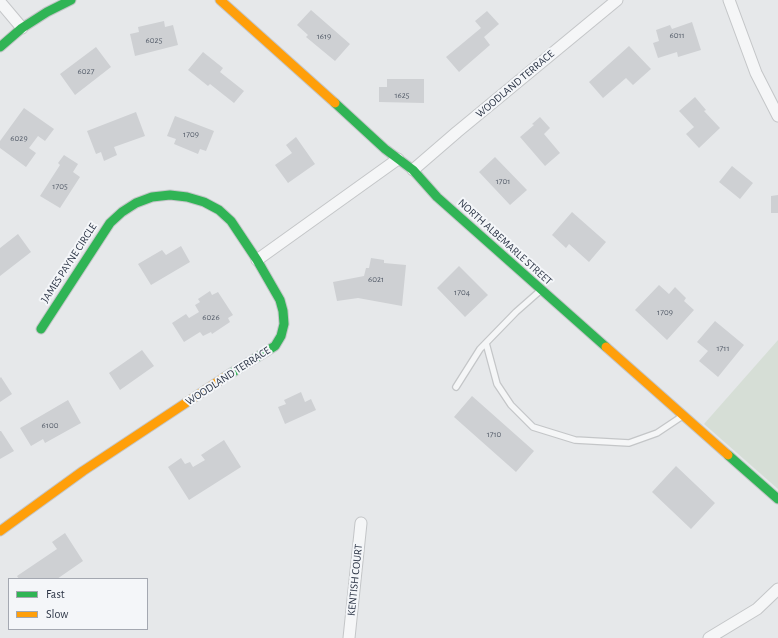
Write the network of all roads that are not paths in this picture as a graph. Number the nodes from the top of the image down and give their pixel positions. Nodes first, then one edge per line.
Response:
1 (71, 0) edge
2 (220, 0) edge
3 (617, 0) edge
4 (729, 0) edge
5 (0, 2) edge
6 (22, 28) junction
7 (0, 47) edge
8 (778, 116) edge
9 (398, 159) junction
10 (414, 170) junction
11 (257, 260) junction
12 (541, 290) junction
13 (41, 328) dead end
14 (486, 343) junction
15 (456, 387) dead end
16 (683, 416) junction
17 (778, 499) edge
18 (361, 523) dead end
19 (0, 531) edge
20 (778, 589) edge
21 (349, 638) edge
22 (709, 638) edge

1 - 6 street
2 - 9 street, NORTH ALBEMARLE STREET
3 - 10 street, WOODLAND TERRACE
4 - 8 street
5 - 6 street
6 - 7 street
9 - 10 street, NORTH ALBEMARLE STREET
9 - 11 street
10 - 12 street, NORTH ALBEMARLE STREET
11 - 13 street, JAMES PAYNE CIRCLE
11 - 19 street, WOODLAND TERRACE
12 - 14 lane
12 - 16 street, NORTH ALBEMARLE STREET
14 - 15 lane
14 - 16 lane
16 - 17 street, NORTH ALBEMARLE STREET
18 - 21 street, KENTISH COURT
20 - 22 street

